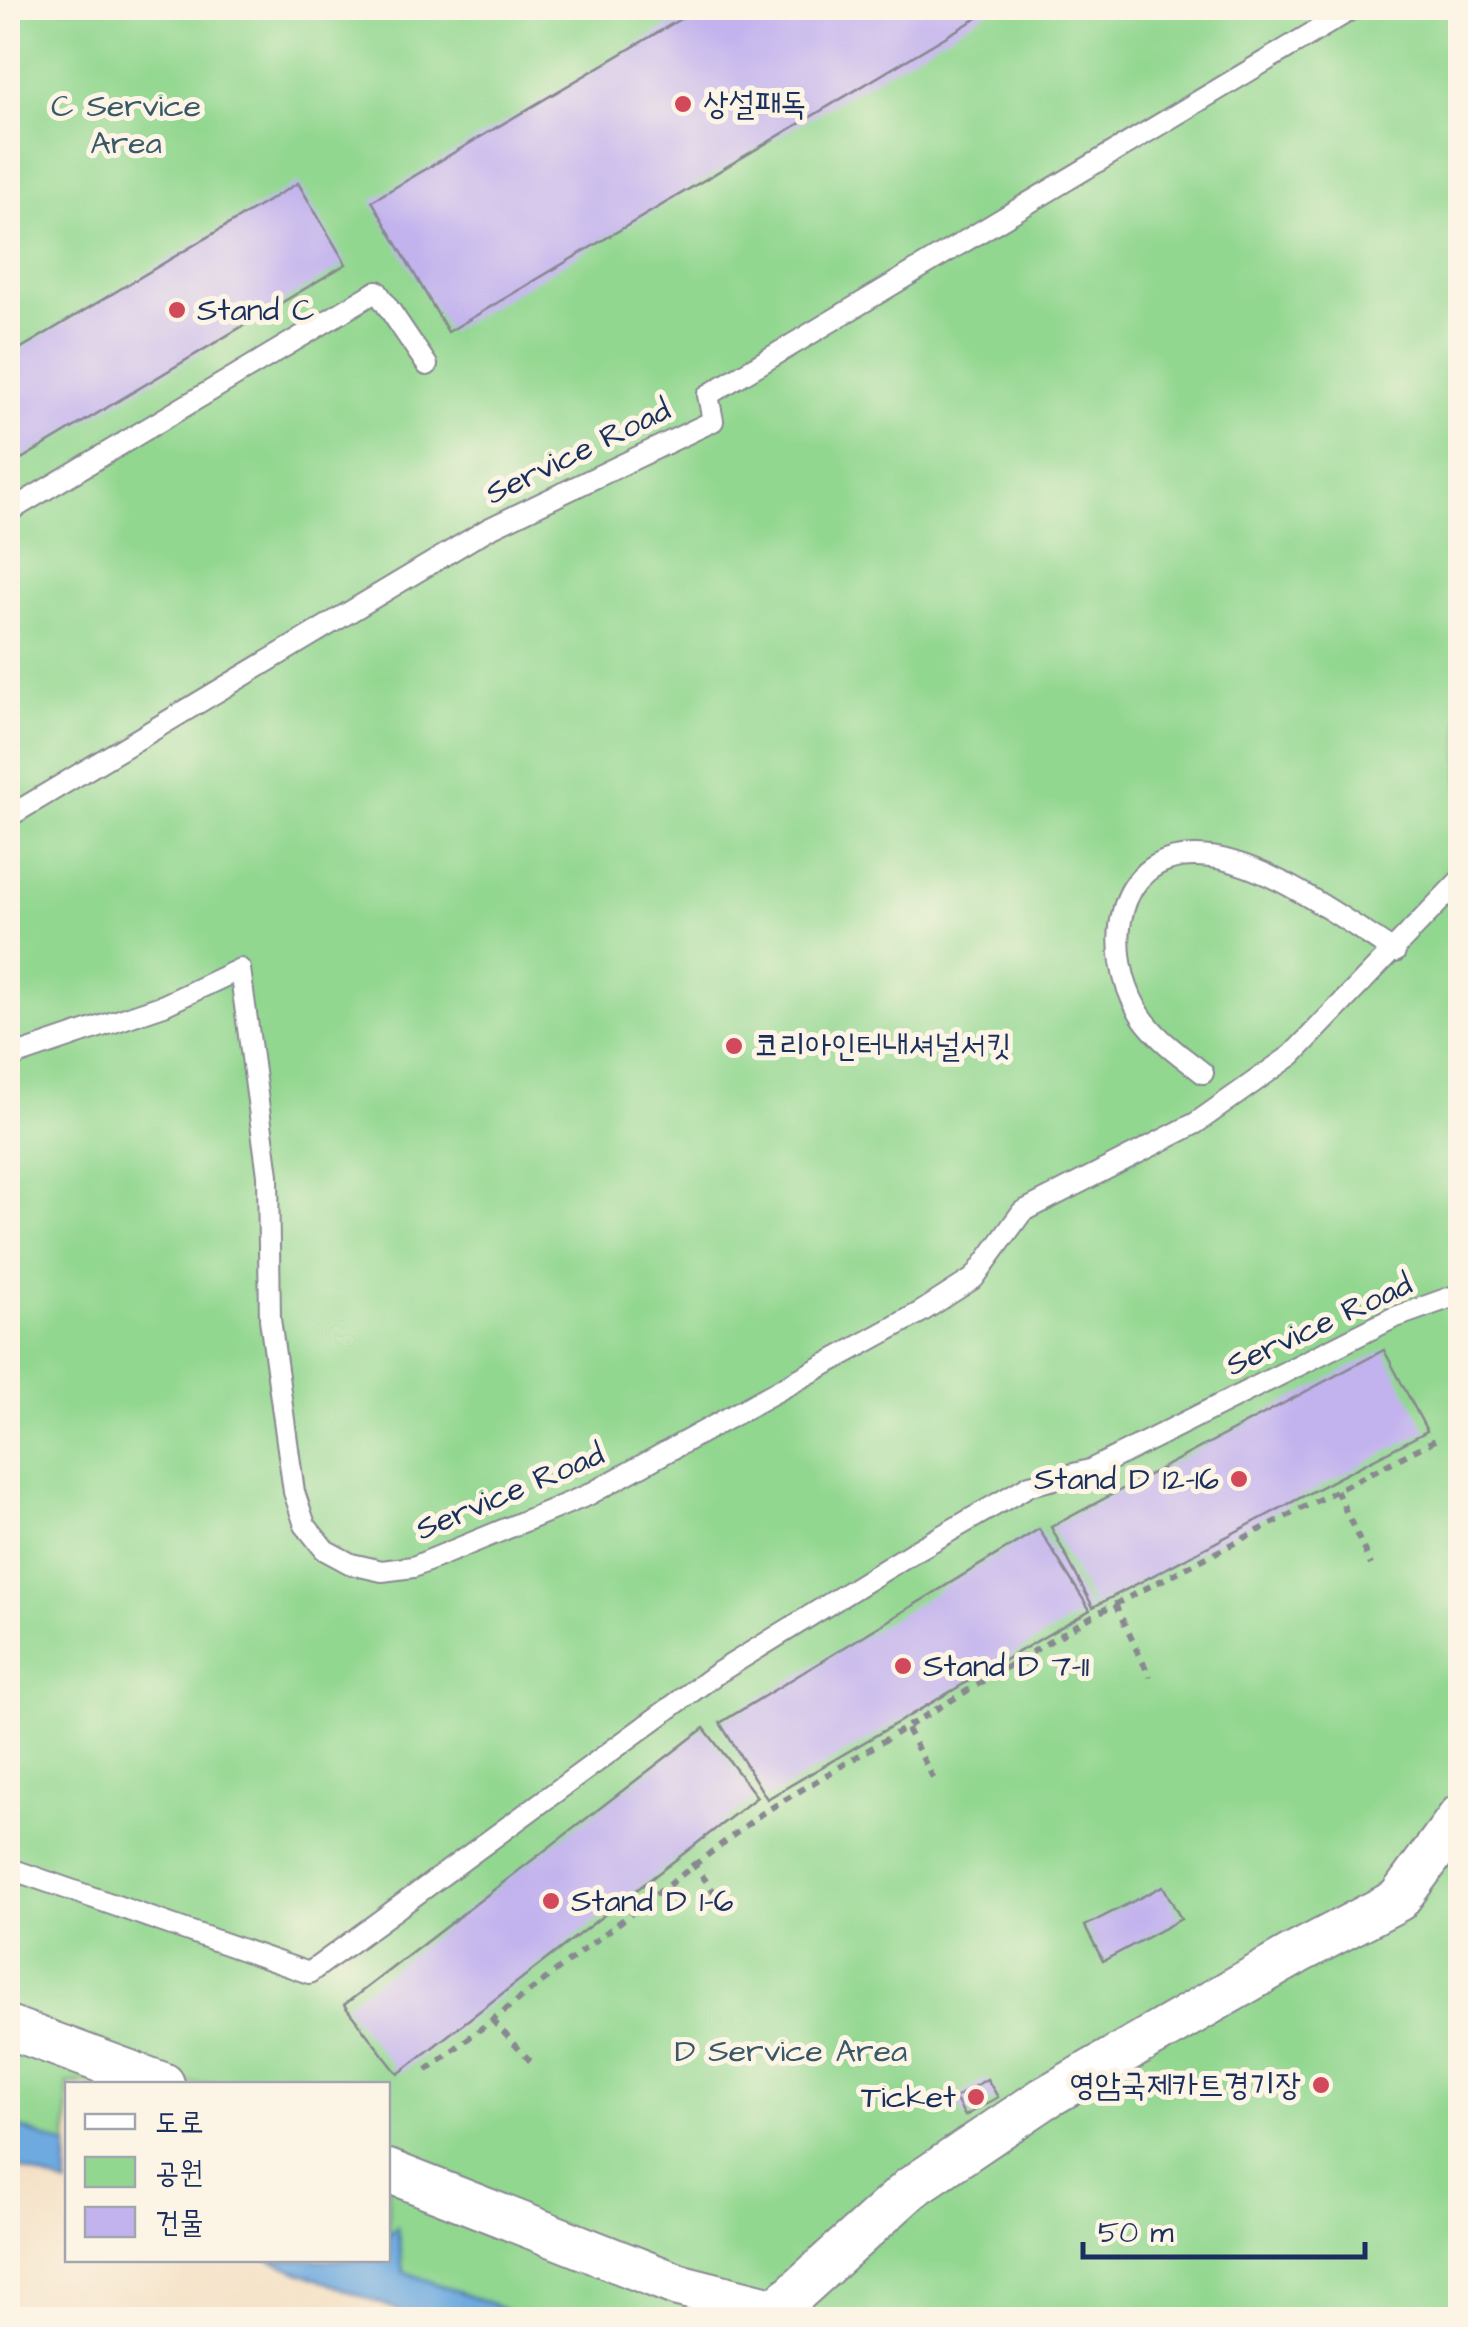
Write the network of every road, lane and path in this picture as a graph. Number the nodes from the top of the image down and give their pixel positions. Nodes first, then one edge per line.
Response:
1 (1354, 8) edge
2 (427, 365) dead end
3 (8, 512) edge
4 (8, 817) edge
5 (1460, 880) edge
6 (1395, 952) junction
7 (8, 1058) edge
8 (1203, 1073) dead end
9 (1460, 1294) edge
10 (1441, 1438) dead end
11 (1336, 1490) junction
12 (1371, 1565) dead end
13 (1115, 1604) junction
14 (1150, 1677) dead end
15 (907, 1729) junction
16 (937, 1785) dead end
17 (1460, 1816) edge
18 (692, 1862) junction
19 (8, 1868) edge
20 (726, 1908) dead end
21 (492, 2020) junction
22 (8, 2027) edge
23 (535, 2066) dead end
24 (427, 2070) dead end
25 (158, 2082) edge
26 (390, 2172) edge
27 (775, 2315) edge

1 - 4 lane, Service Road
2 - 3 lane
5 - 6 lane, Service Road
6 - 7 lane, Service Road
6 - 8 lane
9 - 19 lane, Service Road
10 - 11 path
11 - 12 path
11 - 13 path
13 - 14 path
13 - 15 path
15 - 16 path
15 - 18 path
17 - 27 street
18 - 20 path
18 - 21 path
21 - 23 path
21 - 24 path
22 - 25 street
26 - 27 street

